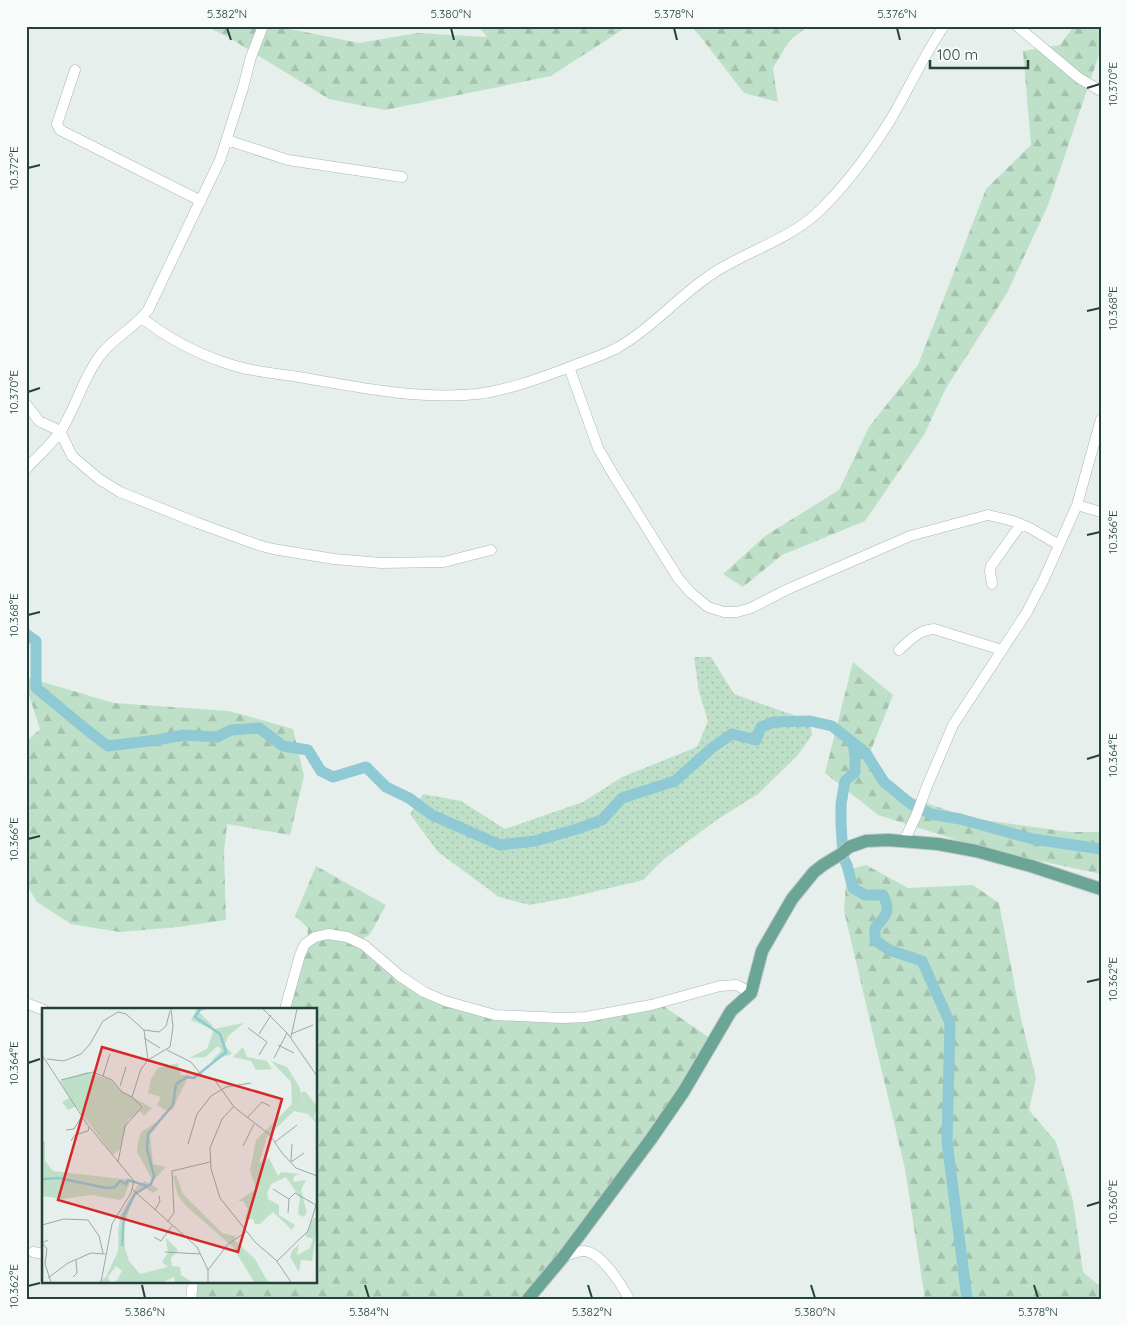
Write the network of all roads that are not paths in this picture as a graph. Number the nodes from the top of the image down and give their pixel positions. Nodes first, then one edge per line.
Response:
1 (263, 26) edge
2 (944, 26) edge
3 (1017, 26) edge
4 (75, 70) dead end
5 (1101, 91) edge
6 (228, 140) junction
7 (402, 177) dead end
8 (201, 201) junction
9 (142, 318) junction
10 (569, 367) junction
11 (26, 404) edge
12 (1101, 419) edge
13 (60, 431) junction
14 (26, 469) edge
15 (1077, 505) junction
16 (1101, 512) edge
17 (1021, 524) junction
18 (1059, 546) junction
19 (491, 550) dead end
20 (992, 584) dead end
21 (899, 650) dead end
22 (1002, 650) junction
23 (904, 841) junction
24 (1101, 890) edge
25 (751, 993) junction
26 (26, 1003) edge
27 (285, 1008) edge
28 (42, 1009) edge
29 (564, 1256) junction
30 (193, 1282) edge
31 (191, 1299) edge
32 (528, 1299) edge
33 (629, 1299) edge

1 - 6 street
2 - 10 street
3 - 5 street
4 - 8 street
6 - 7 street
6 - 8 street
8 - 9 street
9 - 10 street
9 - 13 street
10 - 17 street
11 - 13 street
12 - 15 street
13 - 14 street
13 - 19 street
15 - 16 street
15 - 18 street
17 - 18 street
17 - 20 street
18 - 22 street
21 - 22 street
22 - 23 street
23 - 24 main road
23 - 25 main road
25 - 27 street
25 - 29 main road
26 - 28 street
29 - 32 main road
29 - 33 street
30 - 31 street

